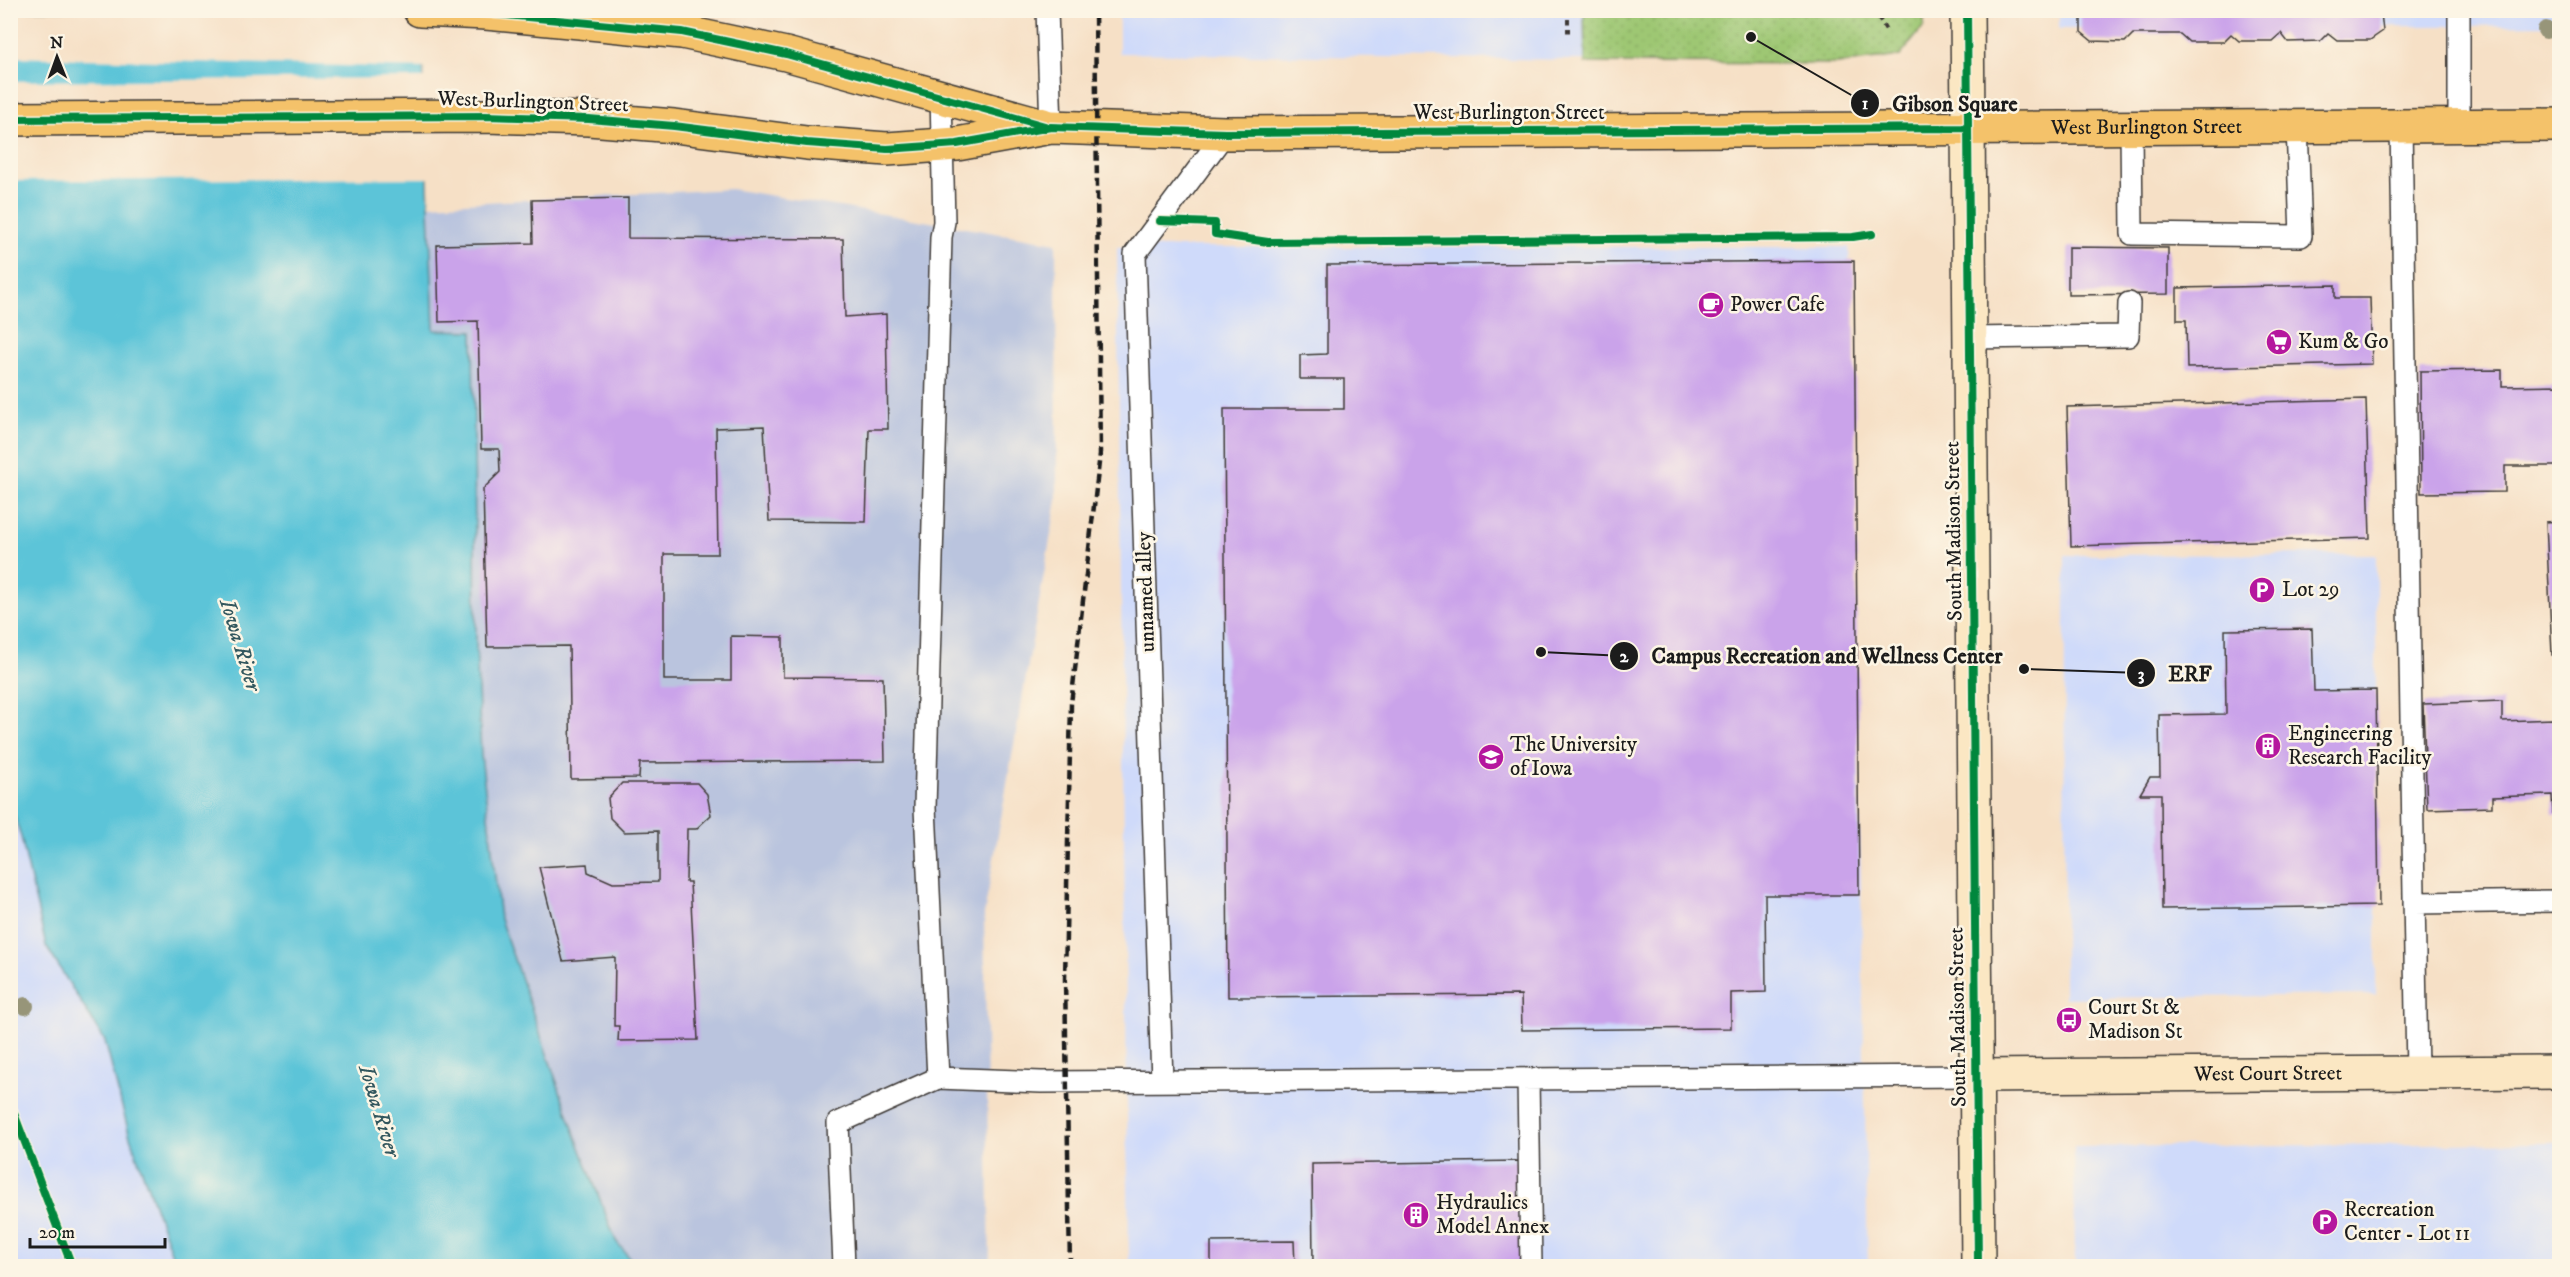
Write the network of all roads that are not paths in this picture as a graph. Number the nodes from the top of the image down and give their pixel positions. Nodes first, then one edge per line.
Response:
1 (420, 10) edge
2 (1047, 10) edge
3 (1967, 10) edge
4 (2460, 10) edge
5 (681, 21) edge
6 (940, 96) junction
7 (10, 119) edge
8 (2459, 125) junction
9 (2559, 125) edge
10 (2297, 126) junction
11 (2401, 126) junction
12 (1051, 127) junction
13 (2131, 127) junction
14 (1968, 128) junction
15 (1225, 133) junction
16 (941, 145) junction
17 (2129, 303) dead end
18 (1970, 338) junction
19 (2559, 901) edge
20 (2414, 903) junction
21 (2559, 1072) edge
22 (2417, 1073) junction
23 (1977, 1076) junction
24 (938, 1078) junction
25 (1528, 1079) junction
26 (1162, 1081) junction
27 (844, 1266) edge
28 (1532, 1266) edge
29 (1978, 1266) edge

1 - 5 main road, West Burlington Street
2 - 12 lane
3 - 14 street, South Madison Street
4 - 8 lane
5 - 6 main road, West Burlington Street
6 - 12 main road, West Burlington Street
6 - 16 lane
7 - 16 main road, West Burlington Street
8 - 9 main road, West Burlington Street
8 - 11 main road, West Burlington Street
10 - 11 main road, West Burlington Street
10 - 13 main road, West Burlington Street
10 - 13 lane
11 - 20 lane
12 - 15 main road, West Burlington Street
12 - 16 main road, West Burlington Street
13 - 14 main road, West Burlington Street
14 - 15 main road, West Burlington Street
14 - 18 street, South Madison Street
15 - 26 lane, unnamed alley
16 - 24 lane
17 - 18 lane
18 - 23 street, South Madison Street
19 - 20 lane
20 - 22 lane
21 - 22 street, West Court Street
22 - 23 street, West Court Street
23 - 25 lane
23 - 29 street, South Madison Street
24 - 26 lane
24 - 27 lane
25 - 26 lane
25 - 28 lane

